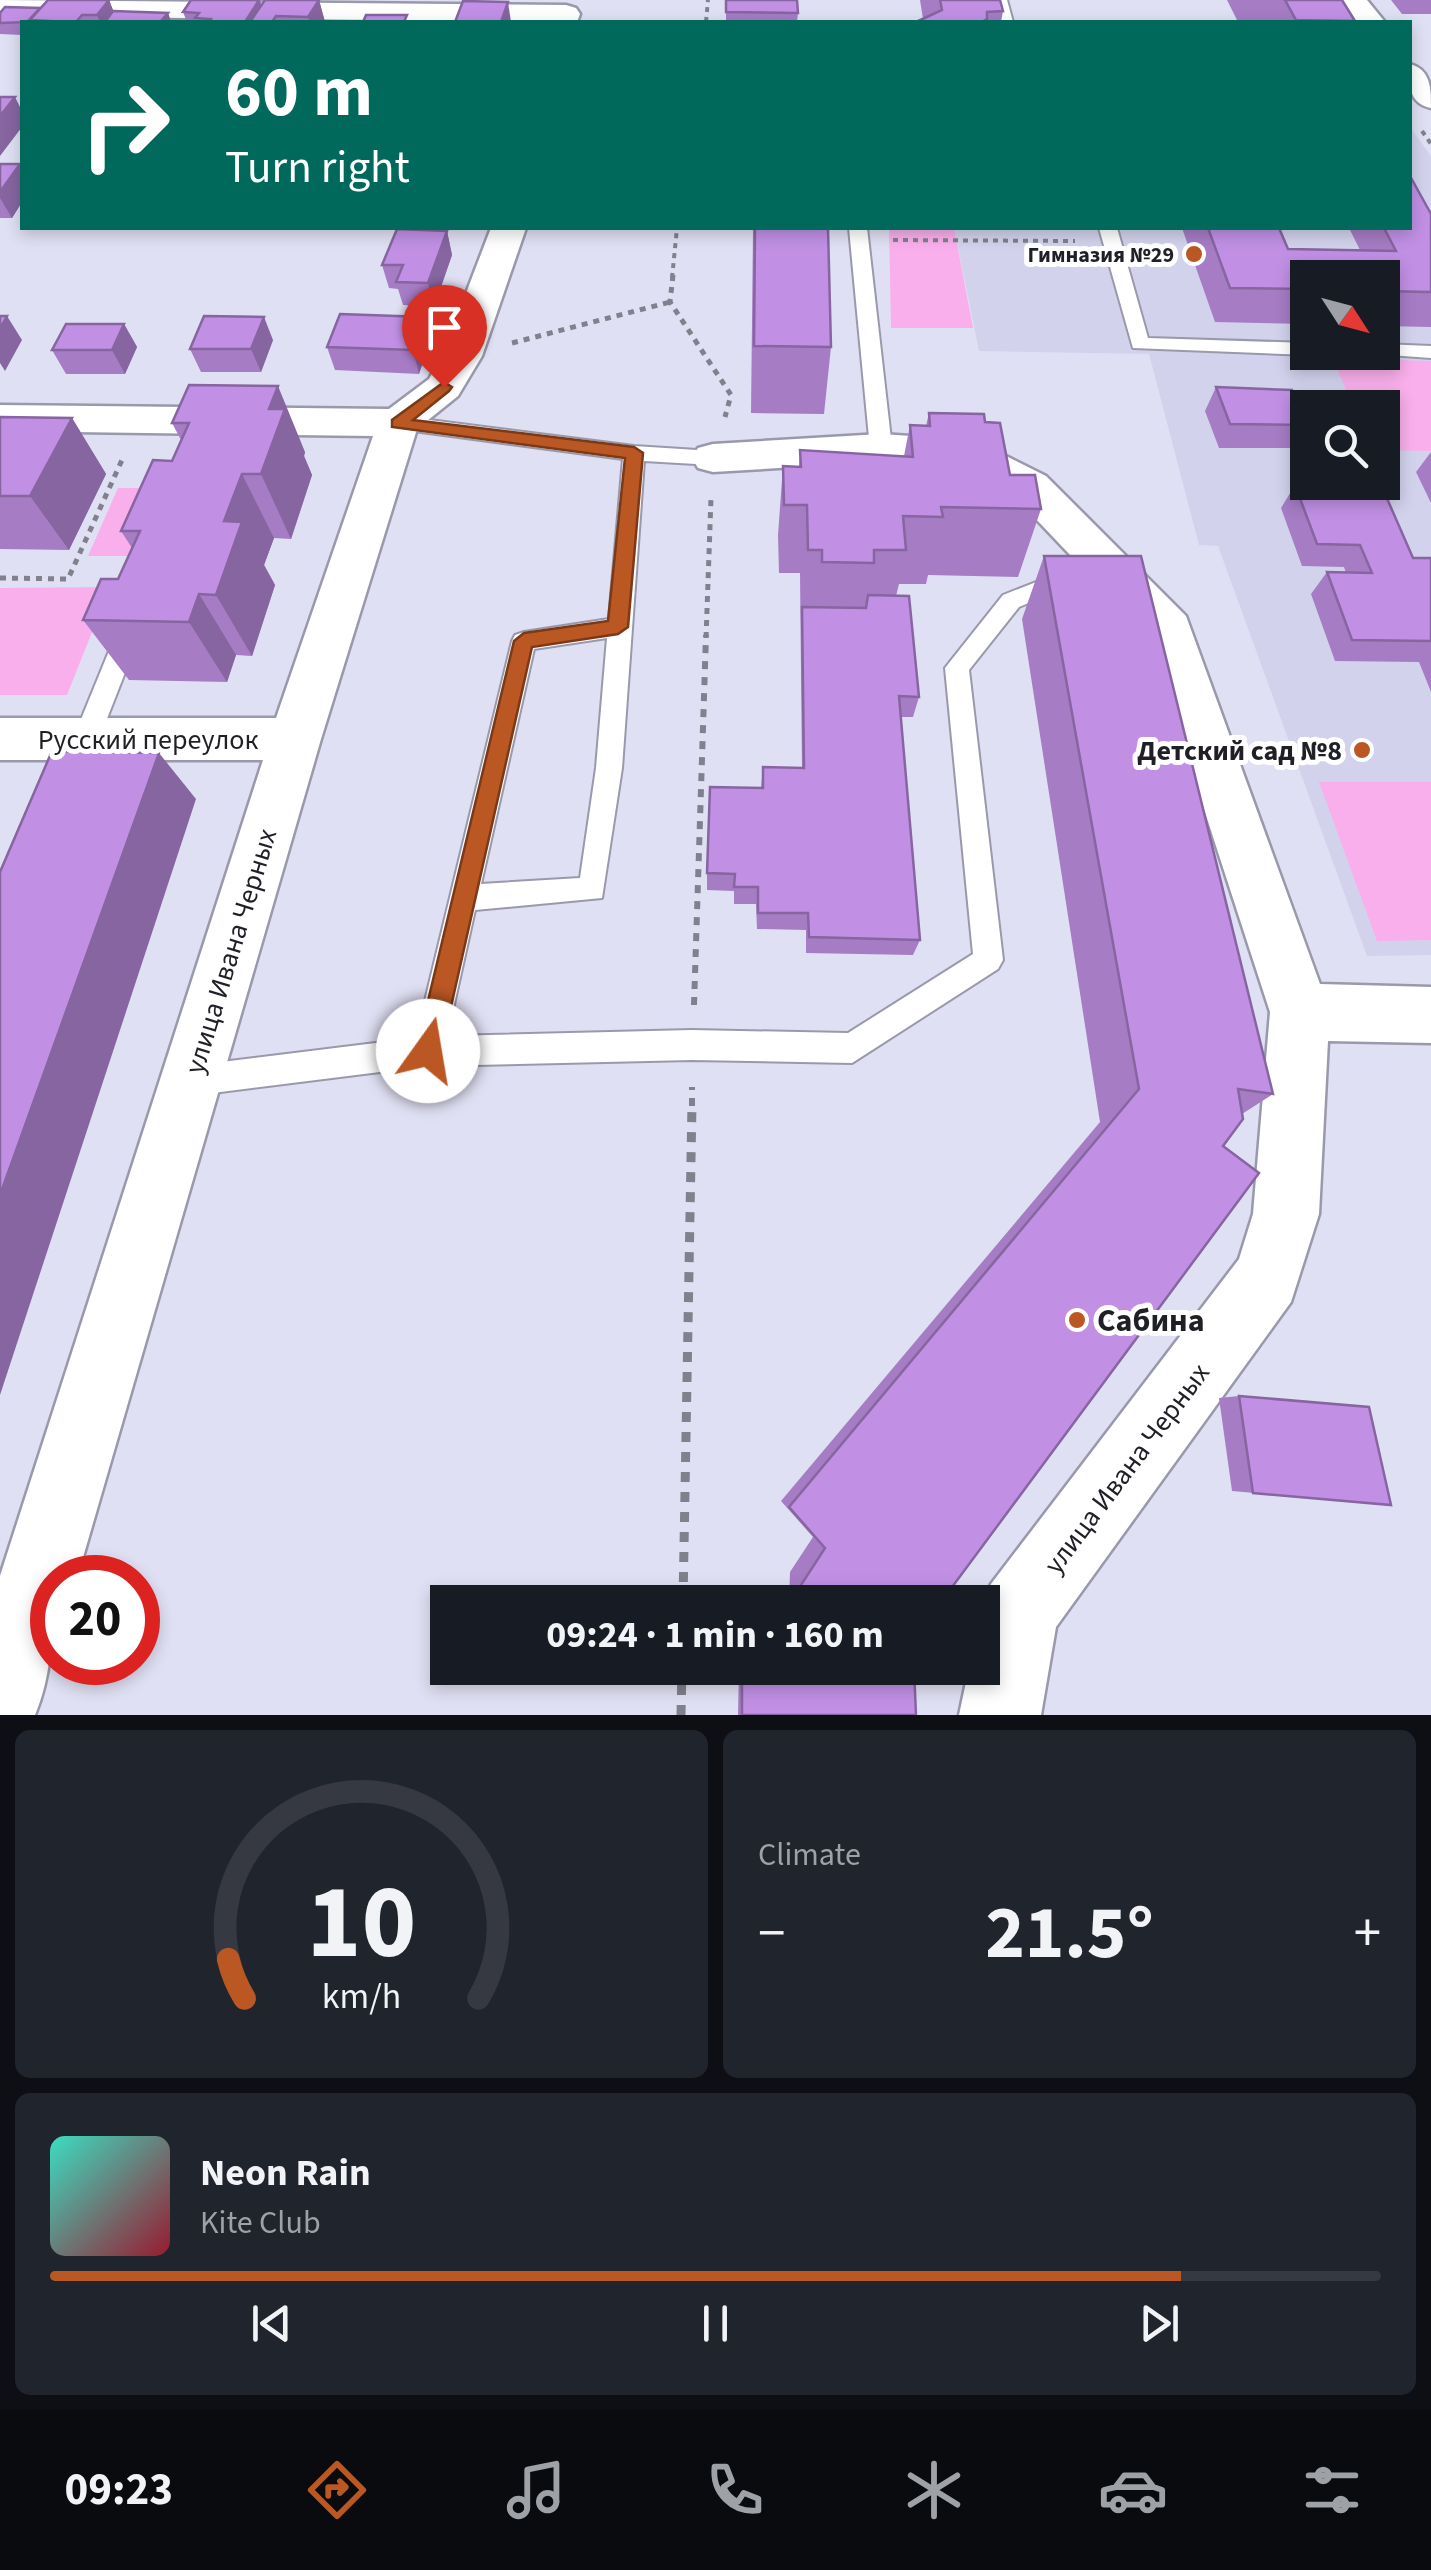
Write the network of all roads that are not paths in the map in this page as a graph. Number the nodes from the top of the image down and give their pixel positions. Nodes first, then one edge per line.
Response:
1 (1352, 0) edge
2 (0, 8) edge
3 (565, 18) edge
4 (1368, 20) edge
5 (1412, 75) edge
6 (1431, 99) edge
7 (507, 230) edge
8 (859, 234) edge
9 (1110, 234) edge
10 (1290, 348) edge
11 (1400, 351) edge
12 (1431, 352) edge
13 (0, 418) edge
14 (398, 424) junction
15 (882, 448) junction
16 (634, 453) junction
17 (713, 458) joint
18 (1106, 562) junction
19 (142, 598) edge
20 (618, 627) junction
21 (0, 739) edge
22 (86, 739) junction
23 (296, 739) junction
24 (464, 898) junction
25 (1300, 1012) junction
26 (1431, 1016) edge
27 (428, 1051) junction
28 (189, 1081) junction
29 (0, 1702) edge
30 (1000, 1715) edge

1 - 4 street
2 - 3 street
5 - 6 street
7 - 14 street
8 - 15 lane
9 - 10 lane
11 - 12 lane
13 - 14 street
14 - 16 lane
14 - 23 street, улица Ивана Черных
15 - 17 street, улица Ивана Черных
15 - 18 street, улица Ивана Черных
16 - 17 lane
16 - 20 lane
18 - 25 street, улица Ивана Черных
18 - 27 lane
19 - 22 lane
20 - 24 lane
20 - 24 lane
21 - 22 street, Русский переулок
22 - 23 street, Русский переулок
23 - 28 street, улица Ивана Черных
24 - 27 lane
25 - 26 street
25 - 30 street, улица Ивана Черных
27 - 28 lane
28 - 29 street, улица Ивана Черных

